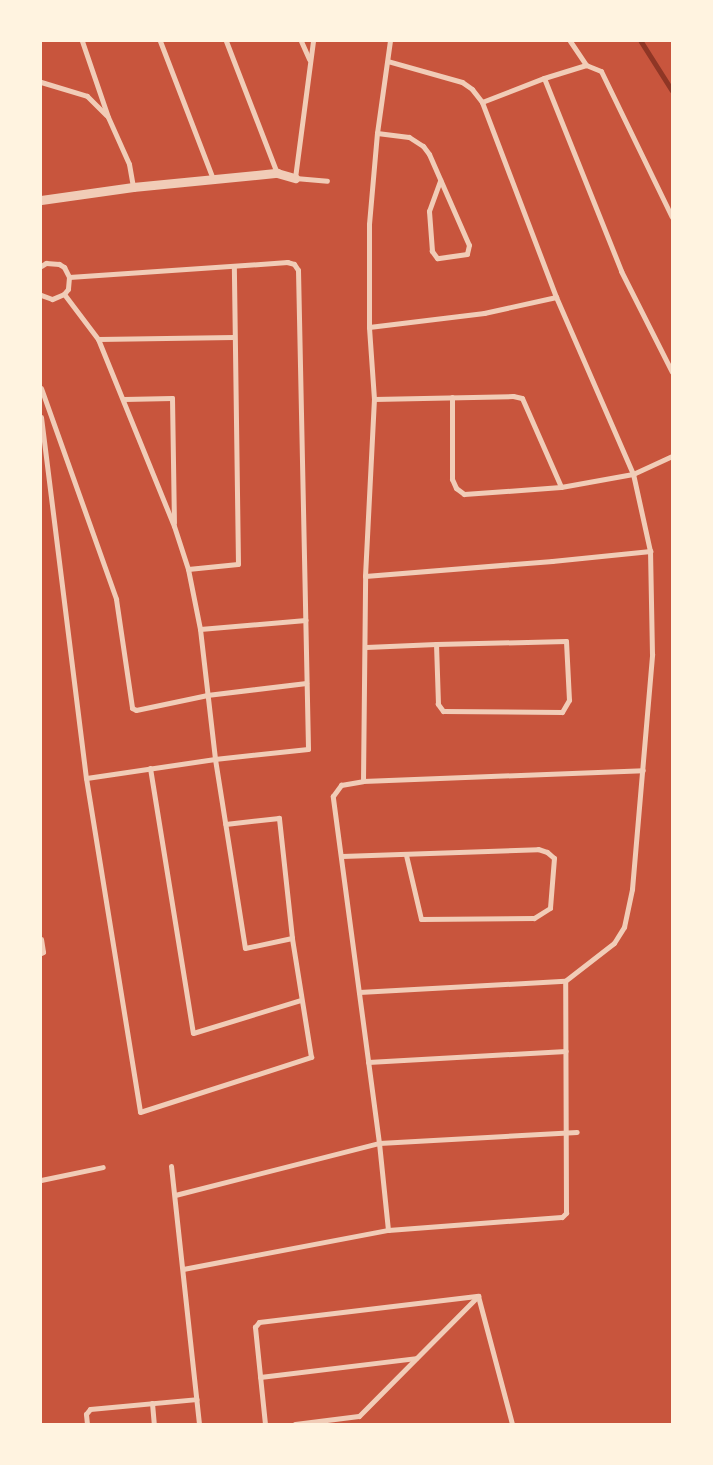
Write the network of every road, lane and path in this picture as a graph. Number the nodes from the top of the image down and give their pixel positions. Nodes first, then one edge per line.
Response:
1 (82, 41) edge
2 (160, 41) edge
3 (226, 41) edge
4 (301, 41) edge
5 (313, 41) edge
6 (390, 41) edge
7 (570, 41) edge
8 (309, 61) junction
9 (388, 61) junction
10 (586, 64) junction
11 (544, 78) junction
12 (41, 82) edge
13 (482, 102) junction
14 (108, 117) junction
15 (377, 133) junction
16 (277, 173) junction
17 (295, 178) junction
18 (213, 179) junction
19 (440, 180) junction
20 (327, 181) dead end
21 (133, 187) junction
22 (41, 200) edge
23 (672, 217) edge
24 (41, 266) edge
25 (234, 266) junction
26 (69, 277) junction
27 (64, 294) junction
28 (41, 295) edge
29 (556, 297) junction
30 (370, 327) junction
31 (234, 337) junction
32 (98, 339) junction
33 (672, 372) edge
34 (41, 388) edge
35 (452, 397) junction
36 (124, 399) junction
37 (374, 399) junction
38 (41, 417) edge
39 (672, 456) edge
40 (633, 474) junction
41 (561, 487) junction
42 (174, 526) junction
43 (650, 551) junction
44 (188, 569) junction
45 (365, 576) junction
46 (306, 620) junction
47 (200, 629) junction
48 (436, 644) junction
49 (366, 646) junction
50 (306, 683) junction
51 (207, 695) junction
52 (215, 759) junction
53 (150, 768) junction
54 (643, 770) junction
55 (86, 778) junction
56 (363, 781) junction
57 (225, 824) junction
58 (406, 855) junction
59 (342, 856) junction
60 (292, 938) junction
61 (41, 939) edge
62 (41, 952) edge
63 (565, 981) junction
64 (359, 992) junction
65 (301, 1000) junction
66 (566, 1051) junction
67 (368, 1062) junction
68 (576, 1132) dead end
69 (566, 1133) junction
70 (379, 1143) junction
71 (172, 1166) dead end
72 (103, 1167) dead end
73 (41, 1180) edge
74 (175, 1195) junction
75 (388, 1230) junction
76 (183, 1269) junction
77 (478, 1296) junction
78 (416, 1358) junction
79 (260, 1377) junction
80 (197, 1399) junction
81 (152, 1403) junction
82 (87, 1424) edge
83 (154, 1424) edge
84 (200, 1424) edge
85 (265, 1424) edge
86 (295, 1424) edge
87 (512, 1424) edge

1 - 14 street
2 - 18 street
3 - 16 street
4 - 8 street
5 - 8 street
6 - 9 street
7 - 10 street
8 - 17 street
9 - 13 street
9 - 15 street
10 - 11 street
10 - 23 street
11 - 13 street
11 - 33 street
12 - 14 street
13 - 29 street
14 - 21 street
15 - 19 street
15 - 30 street
16 - 17 street
16 - 18 street
17 - 20 street
18 - 21 street
19 - 19 street
21 - 22 street
24 - 26 street
25 - 26 street
25 - 31 street
25 - 46 street
26 - 27 street
27 - 28 street
27 - 32 street
29 - 30 street
29 - 40 street
30 - 37 street
31 - 32 street
31 - 44 street
32 - 36 street
34 - 51 street
35 - 37 street
35 - 41 street
35 - 41 street
36 - 42 street
36 - 42 street
37 - 45 street
38 - 55 street
39 - 40 street
40 - 41 street
40 - 43 street
42 - 44 street
43 - 45 street
43 - 54 street
44 - 47 street
45 - 49 street
46 - 47 street
46 - 50 street
47 - 51 street
48 - 48 street
48 - 49 street
49 - 56 street
50 - 51 street
50 - 52 street
51 - 52 street
52 - 53 street
52 - 57 street
53 - 55 street
53 - 65 street
54 - 56 street
54 - 63 street
55 - 65 street
56 - 59 street
57 - 60 street
57 - 60 street
58 - 58 street
58 - 59 street
59 - 64 street
60 - 65 street
61 - 62 street
63 - 64 street
63 - 66 street
64 - 67 street
66 - 67 street
66 - 69 street
67 - 70 street
68 - 69 street
69 - 70 street
69 - 75 street
70 - 74 street
70 - 75 street
71 - 74 street
72 - 73 street
74 - 76 street
75 - 76 street
76 - 80 street
77 - 78 street
77 - 79 street
77 - 87 street
78 - 79 street
78 - 86 street
79 - 85 street
80 - 81 street
80 - 84 street
81 - 82 street
81 - 83 street

